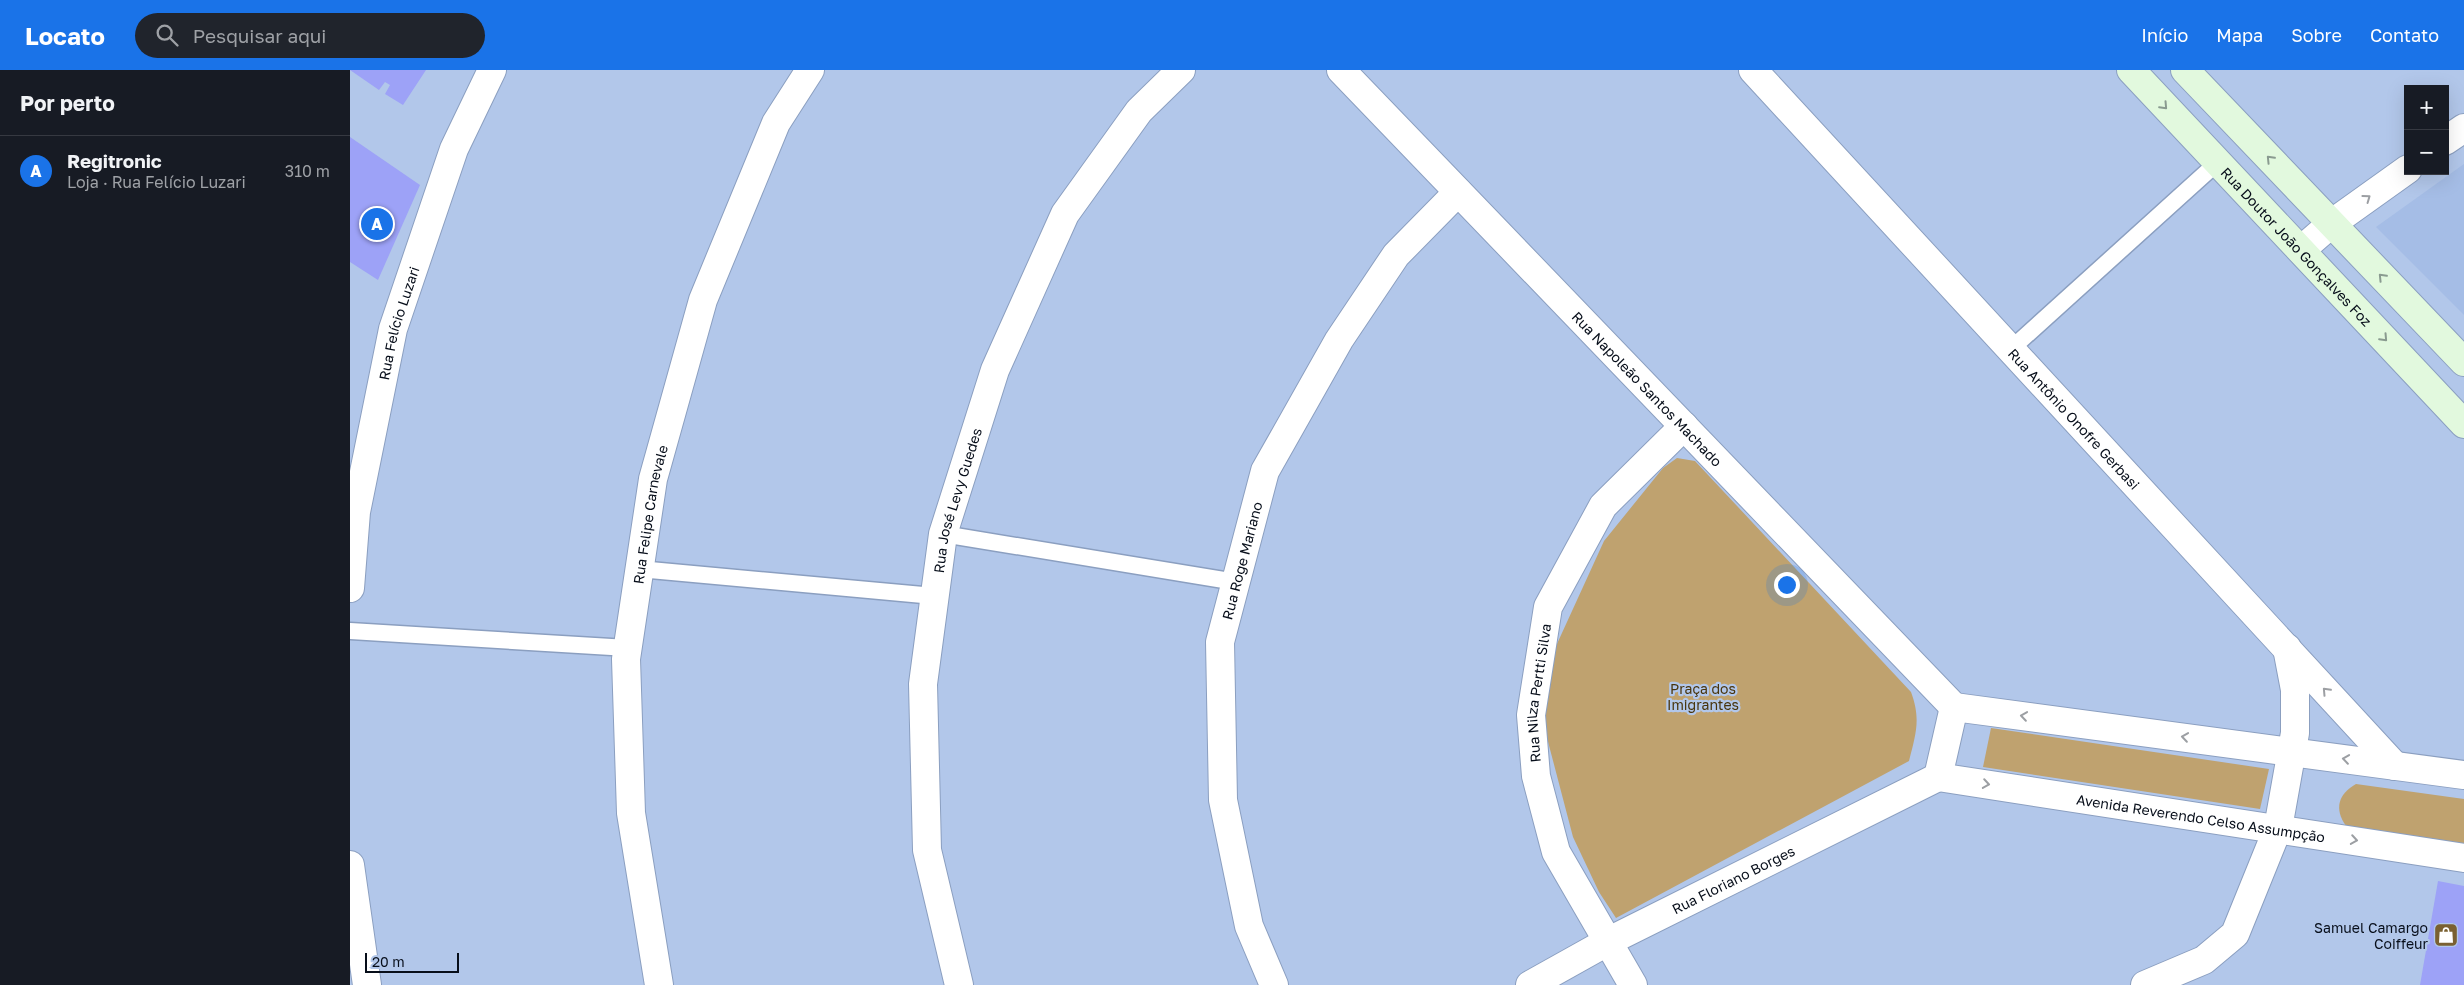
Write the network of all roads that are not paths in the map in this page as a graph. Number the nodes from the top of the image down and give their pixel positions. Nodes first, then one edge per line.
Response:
1 (492, 70) edge
2 (810, 70) edge
3 (1181, 70) edge
4 (1341, 70) edge
5 (1753, 70) edge
6 (2131, 70) edge
7 (2185, 70) edge
8 (2464, 128) edge
9 (2449, 139) edge
10 (2218, 162) junction
11 (2404, 172) edge
12 (1458, 192) junction
13 (2331, 224) junction
14 (2301, 250) junction
15 (2010, 350) junction
16 (2464, 362) edge
17 (2464, 424) edge
18 (1684, 426) junction
19 (361, 438) edge
20 (943, 534) junction
21 (640, 570) junction
22 (1236, 582) junction
23 (350, 588) edge
24 (934, 596) junction
25 (350, 631) edge
26 (628, 648) junction
27 (2287, 648) junction
28 (1954, 707) junction
29 (2292, 751) junction
30 (2395, 766) junction
31 (2464, 775) edge
32 (1938, 776) junction
33 (2278, 828) junction
34 (2464, 858) edge
35 (350, 865) edge
36 (1607, 942) junction
37 (366, 985) edge
38 (659, 985) edge
39 (959, 985) edge
40 (1274, 985) edge
41 (1530, 985) edge
42 (1633, 985) edge
43 (2145, 985) edge

1 - 19 street, Rua Felício Luzari
2 - 21 street, Rua Felipe Carnevale
3 - 20 street, Rua José Levy Guedes
4 - 12 street, Rua Napoleão Santos Machado
5 - 15 street, Rua Antônio Onofre Gerbasi
6 -> 10 street, Rua Doutor João Gonçalves Foz
13 -> 7 street
8 - 9 street
10 - 14 street, Rua Doutor João Gonçalves Foz
10 - 15 lane
13 -> 11 street
12 - 18 street, Rua Napoleão Santos Machado
12 - 22 street, Rua Roge Mariano
13 - 14 street
16 -> 13 street
14 -> 17 street, Rua Doutor João Gonçalves Foz
15 - 27 street, Rua Antônio Onofre Gerbasi
18 - 28 street, Rua Napoleão Santos Machado
18 - 36 street, Rua Nilza Pertti Silva
19 - 23 street, Rua Felício Luzari
20 - 22 lane
20 - 24 street, Rua José Levy Guedes
21 - 24 lane
21 - 26 street, Rua Felipe Carnevale
22 - 40 street, Rua Roge Mariano
24 - 39 street, Rua José Levy Guedes
25 - 26 lane
26 - 38 street, Rua Felipe Carnevale
27 - 29 street
30 -> 27 street, Rua Antônio Onofre Gerbasi
29 -> 28 street
28 - 32 street
30 -> 29 street
29 - 33 street
30 - 31 street
32 -> 33 street, Avenida Reverendo Celso Assumpção
32 - 36 street, Rua Floriano Borges
33 -> 34 street, Avenida Reverendo Celso Assumpção
33 - 43 street
35 - 37 street
36 - 41 street, Rua Floriano Borges
36 - 42 street, Rua Nilza Pertti Silva

